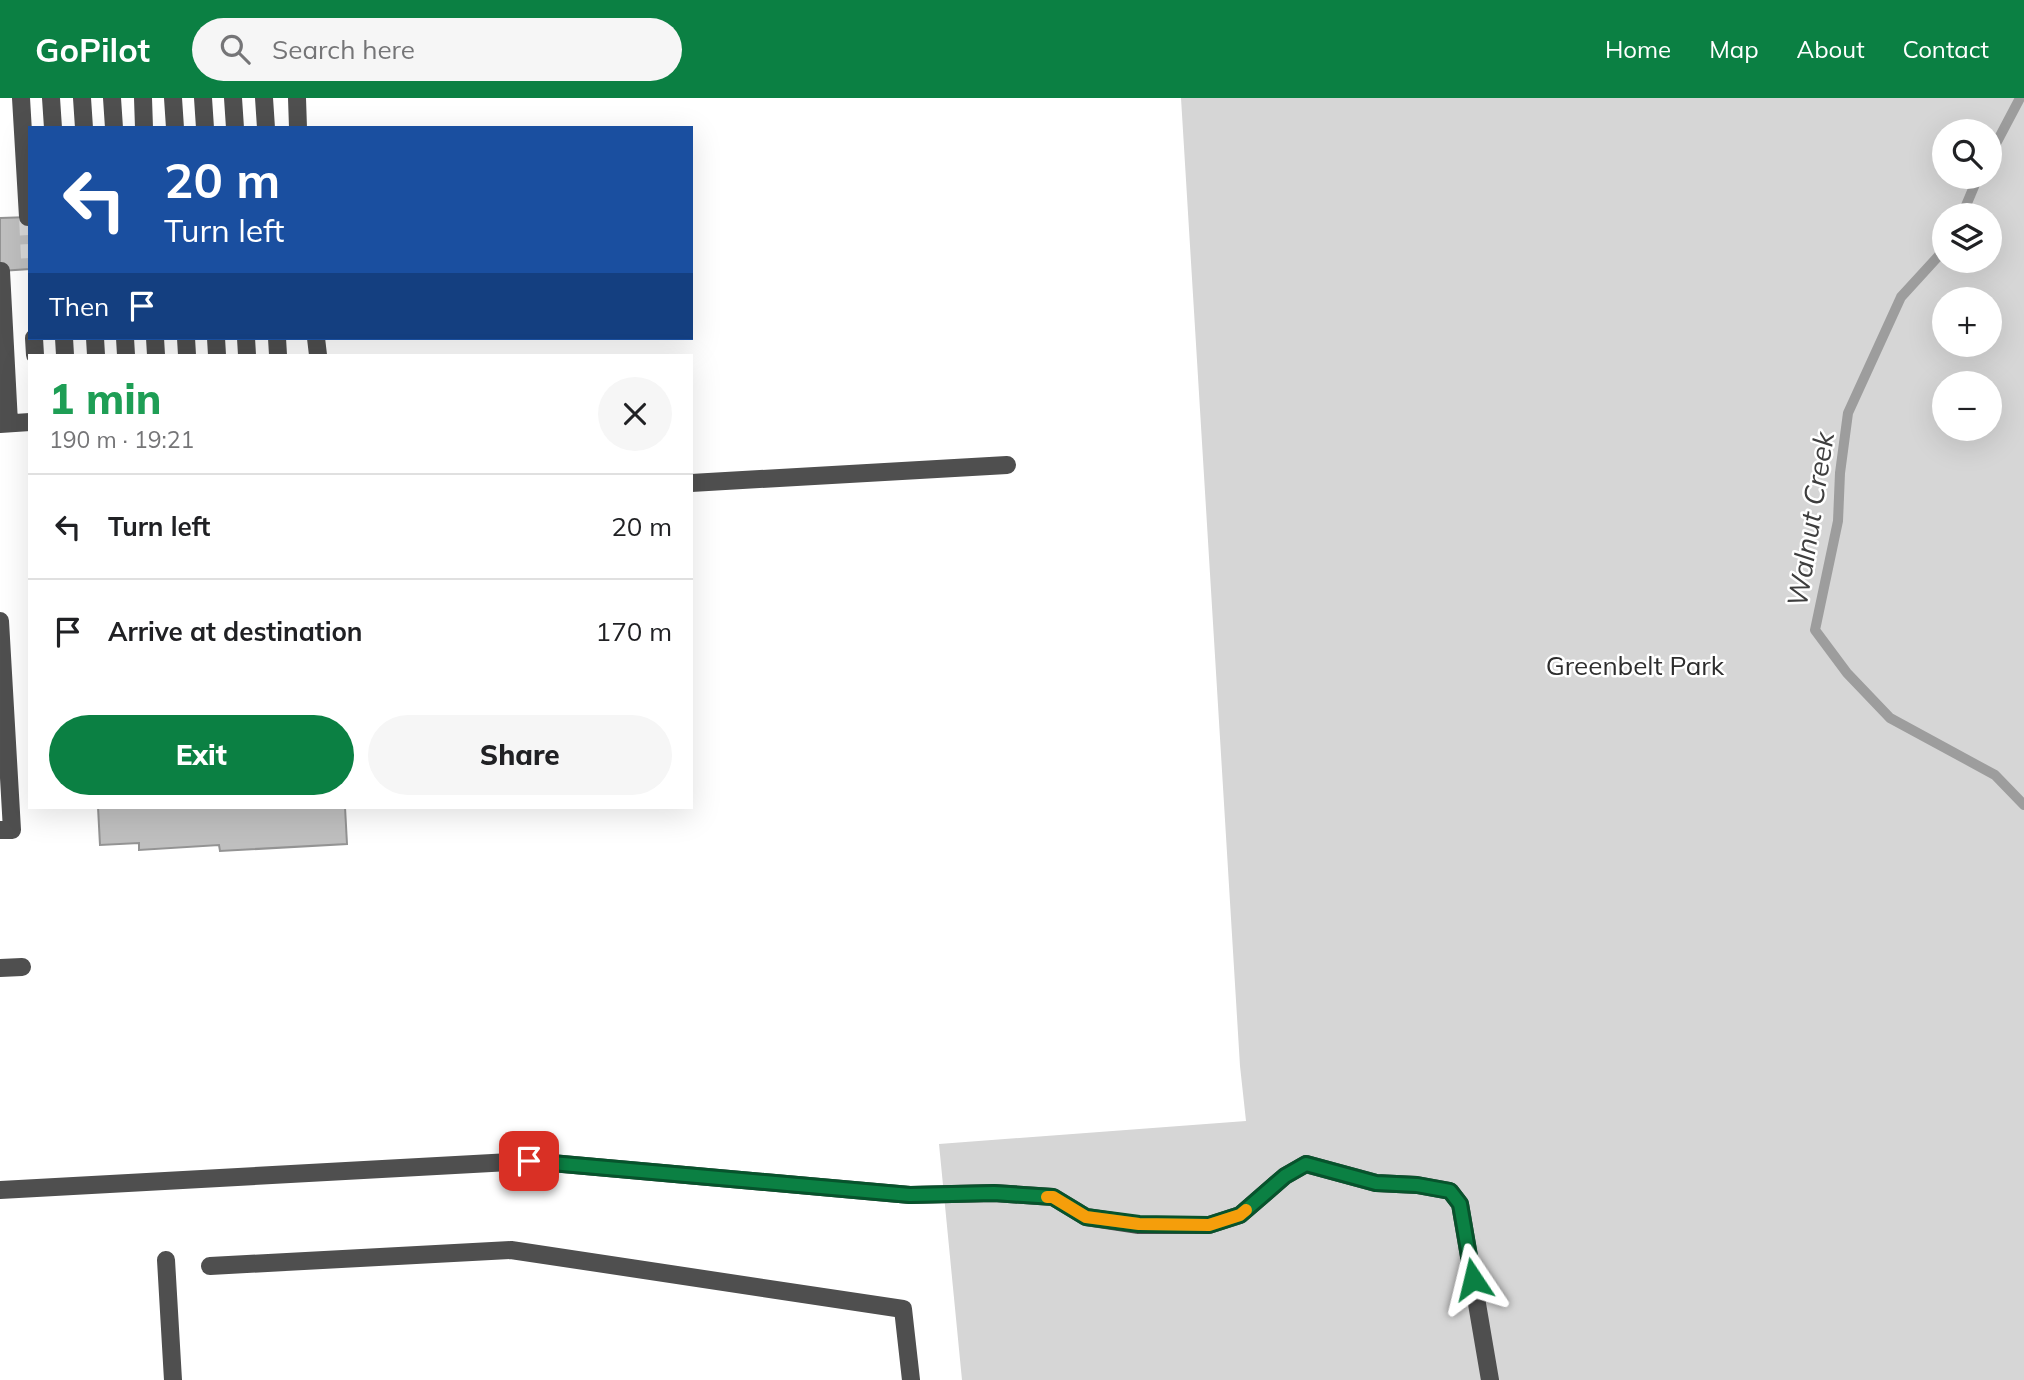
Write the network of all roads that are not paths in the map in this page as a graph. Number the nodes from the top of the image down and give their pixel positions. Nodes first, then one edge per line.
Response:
1 (21, 98) edge
2 (51, 98) edge
3 (82, 98) edge
4 (112, 98) edge
5 (143, 98) edge
6 (173, 98) edge
7 (203, 98) edge
8 (233, 98) edge
9 (264, 98) edge
10 (297, 98) edge
11 (53, 126) edge
12 (84, 126) edge
13 (114, 126) edge
14 (144, 126) edge
15 (175, 126) edge
16 (205, 126) edge
17 (235, 126) edge
18 (265, 126) edge
19 (298, 126) edge
20 (27, 217) dead end
21 (1, 271) edge
22 (28, 422) edge
23 (4, 424) edge
24 (1007, 465) dead end
25 (693, 483) edge
26 (0, 621) edge
27 (0, 638) edge
28 (0, 830) edge
29 (22, 967) dead end
30 (0, 968) edge
31 (0, 1190) edge
32 (166, 1260) dead end
33 (210, 1266) dead end
34 (173, 1380) edge
35 (911, 1380) edge
36 (1490, 1380) edge

1 - 20 lane
2 - 11 lane
3 - 12 lane
4 - 13 lane
5 - 14 lane
6 - 15 lane
7 - 16 lane
8 - 17 lane
9 - 18 lane
10 - 19 lane
21 - 23 lane
22 - 23 lane
24 - 25 lane
26 - 27 lane
27 - 28 lane
29 - 30 lane
31 - 36 lane
32 - 34 lane
33 - 35 lane

